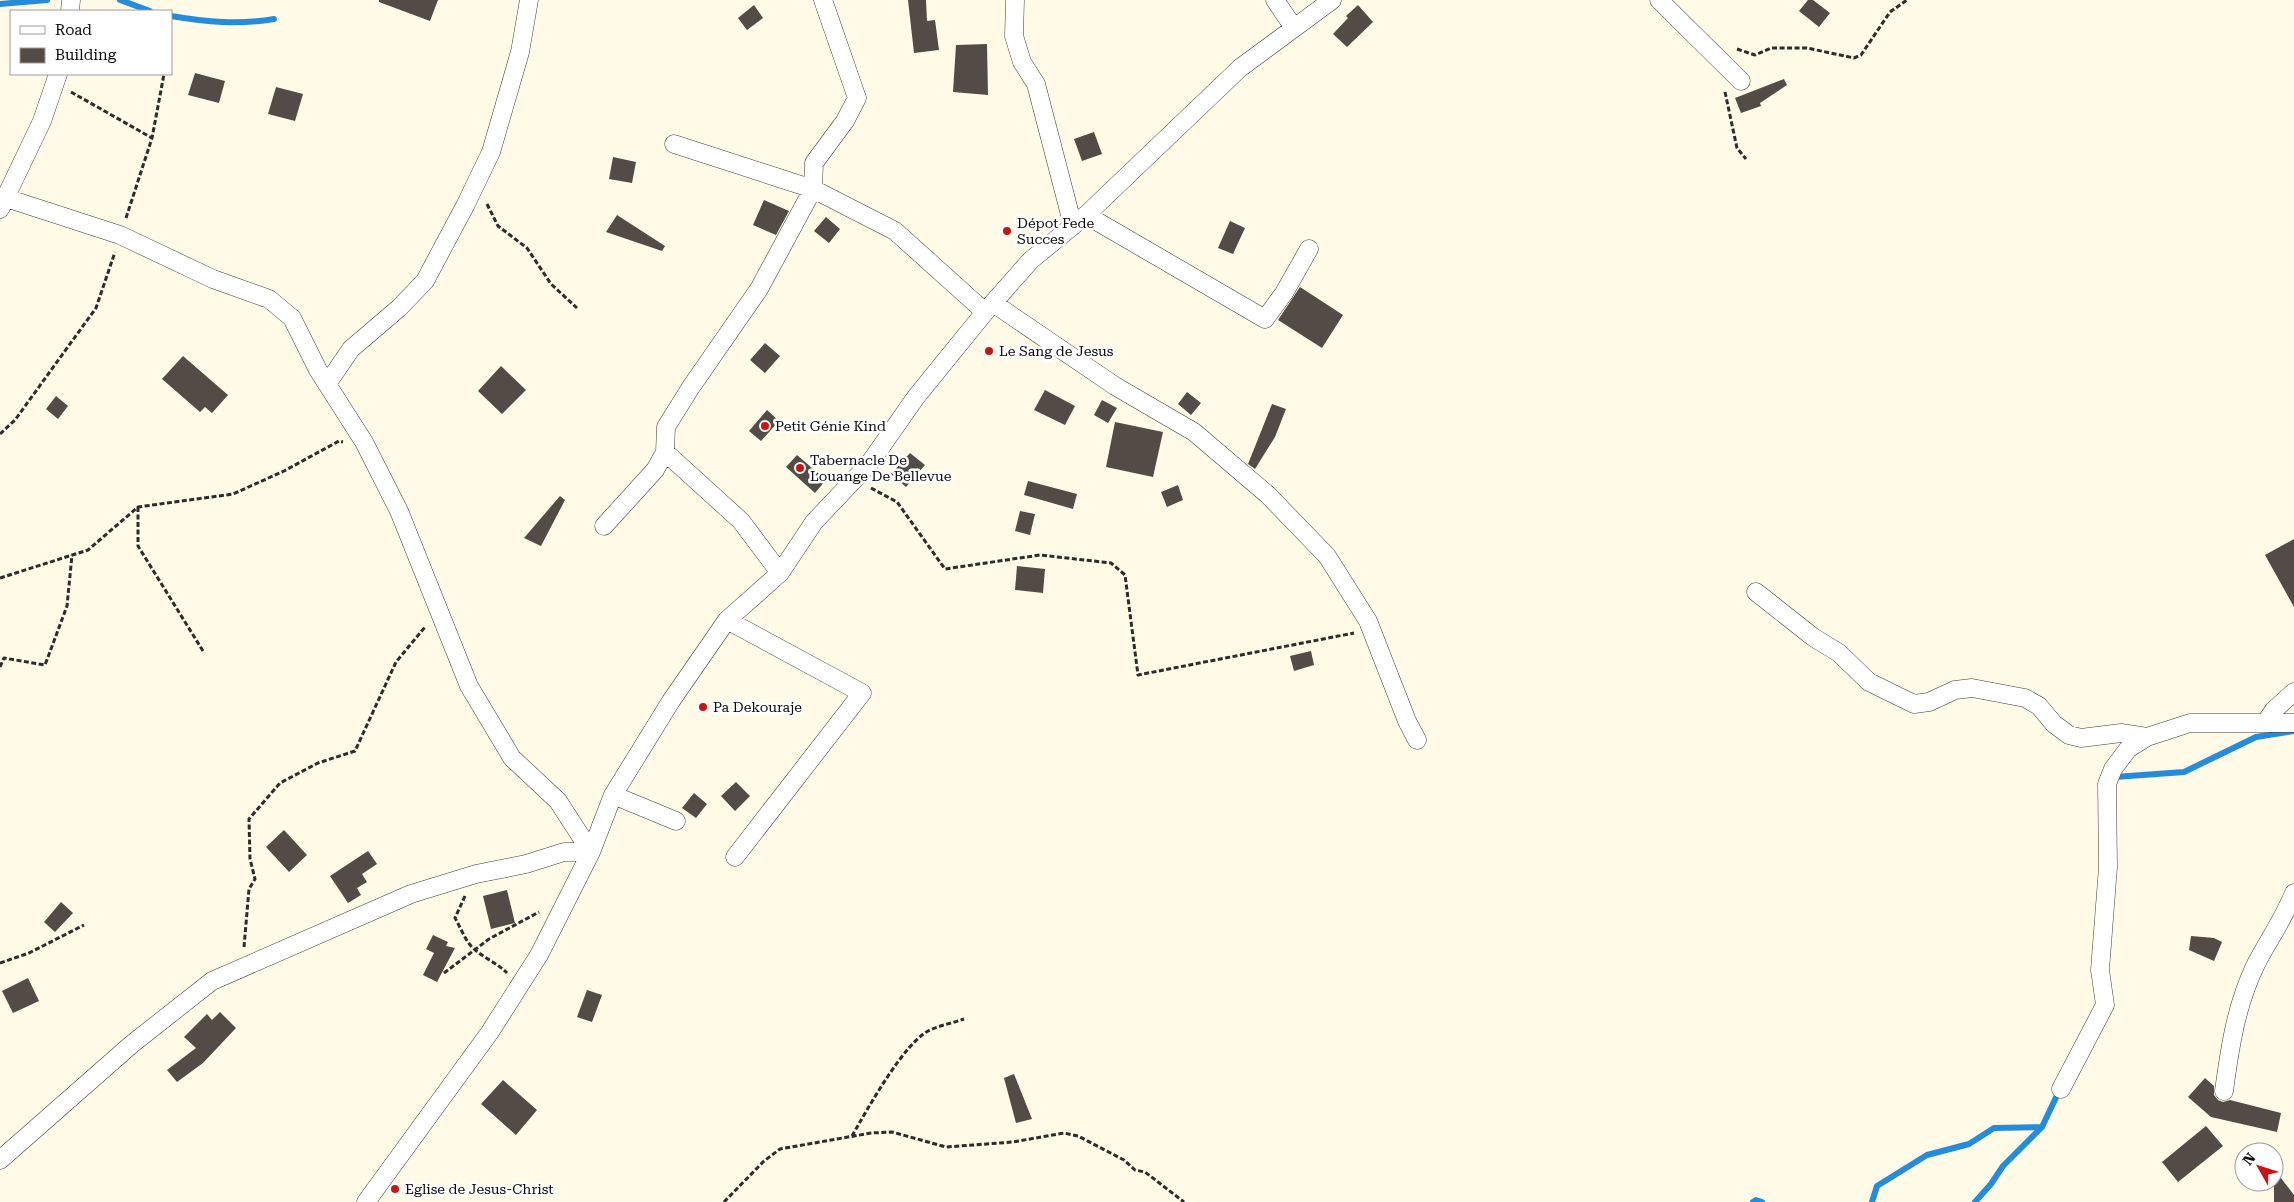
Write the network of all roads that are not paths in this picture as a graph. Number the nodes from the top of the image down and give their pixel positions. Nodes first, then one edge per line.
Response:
1 (529, 0) edge
2 (824, 0) edge
3 (1015, 0) edge
4 (1274, 0) edge
5 (1332, 0) edge
6 (1659, 0) edge
7 (1294, 28) junction
8 (1735, 75) road end
9 (57, 79) edge
10 (674, 144) dead end
11 (813, 189) junction
12 (3, 203) edge
13 (1080, 220) junction
14 (1310, 249) dead end
15 (989, 307) junction
16 (327, 384) junction
17 (665, 452) junction
18 (604, 526) dead end
19 (780, 573) junction
20 (1756, 592) dead end
21 (727, 620) junction
22 (2294, 692) edge
23 (2265, 723) junction
24 (2294, 723) edge
25 (2147, 737) junction
26 (1417, 740) dead end
27 (613, 795) junction
28 (676, 821) dead end
29 (591, 852) junction
30 (735, 857) dead end
31 (2294, 893) edge
32 (2061, 1089) dead end
33 (2224, 1091) dead end
34 (0, 1160) edge
35 (366, 1202) edge

1 - 16 street
2 - 11 street
3 - 13 street
4 - 7 street
5 - 7 street
6 - 8 street
7 - 13 street
9 - 12 street
10 - 11 street
11 - 15 street
11 - 17 street
12 - 16 street
13 - 14 street
13 - 15 street
15 - 19 street
15 - 26 street
16 - 29 street
17 - 18 street
17 - 19 street
19 - 21 street
20 - 25 street
21 - 27 street
21 - 30 street
22 - 23 street
23 - 24 street
23 - 25 street
25 - 32 street
27 - 28 street
27 - 29 street
29 - 34 street
29 - 35 street
31 - 33 street

